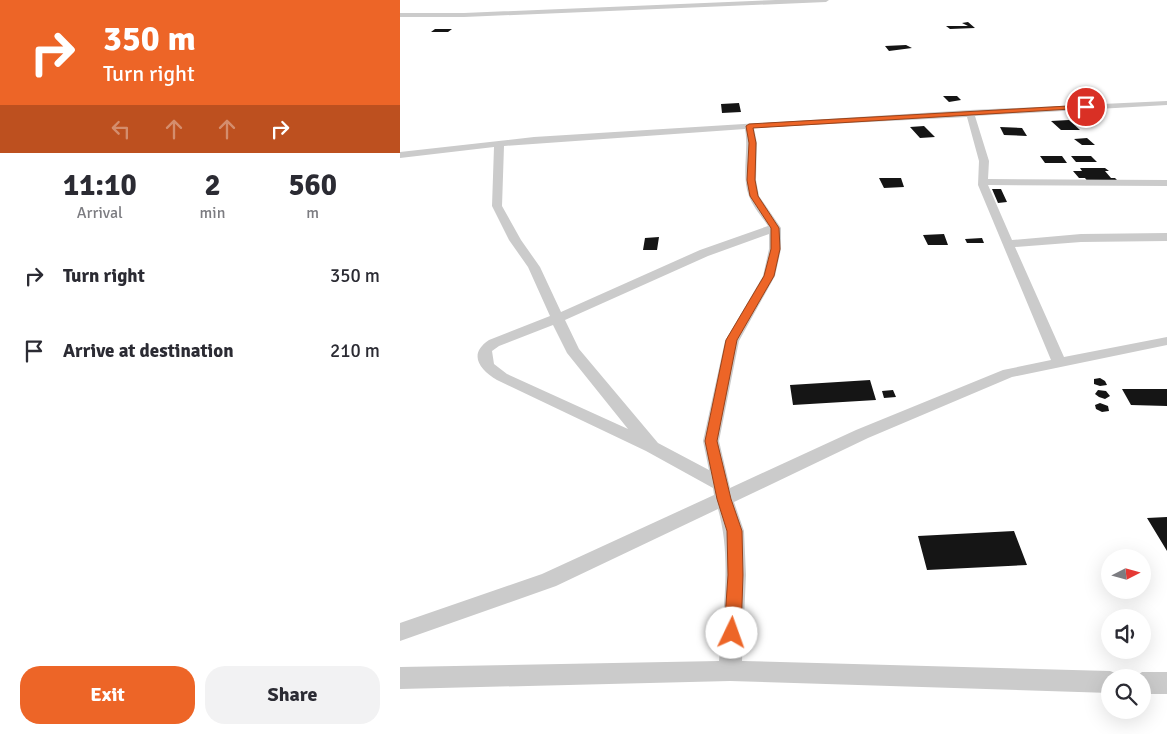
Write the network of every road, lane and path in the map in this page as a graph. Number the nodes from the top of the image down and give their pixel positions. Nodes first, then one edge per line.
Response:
1 (826, 0) edge
2 (400, 15) edge
3 (1167, 103) edge
4 (970, 113) junction
5 (749, 126) junction
6 (499, 143) junction
7 (400, 155) edge
8 (983, 182) junction
9 (1167, 183) edge
10 (775, 228) junction
11 (1167, 238) edge
12 (1008, 244) junction
13 (558, 318) junction
14 (1167, 341) edge
15 (1059, 362) junction
16 (652, 447) junction
17 (723, 492) junction
18 (400, 632) edge
19 (730, 671) junction
20 (400, 678) edge
21 (1101, 682) edge
22 (1151, 683) edge
23 (1167, 683) edge

1 - 2 street
3 - 4 street
4 - 5 street
4 - 8 street
5 - 6 street
5 - 10 street
6 - 7 street
6 - 13 street
8 - 9 street
8 - 12 street
10 - 13 street
10 - 17 street
11 - 12 street
12 - 15 street
13 - 16 street
13 - 16 street
14 - 15 street
15 - 17 street
16 - 17 street
17 - 18 street
17 - 19 street
19 - 20 street
19 - 21 street
22 - 23 street

